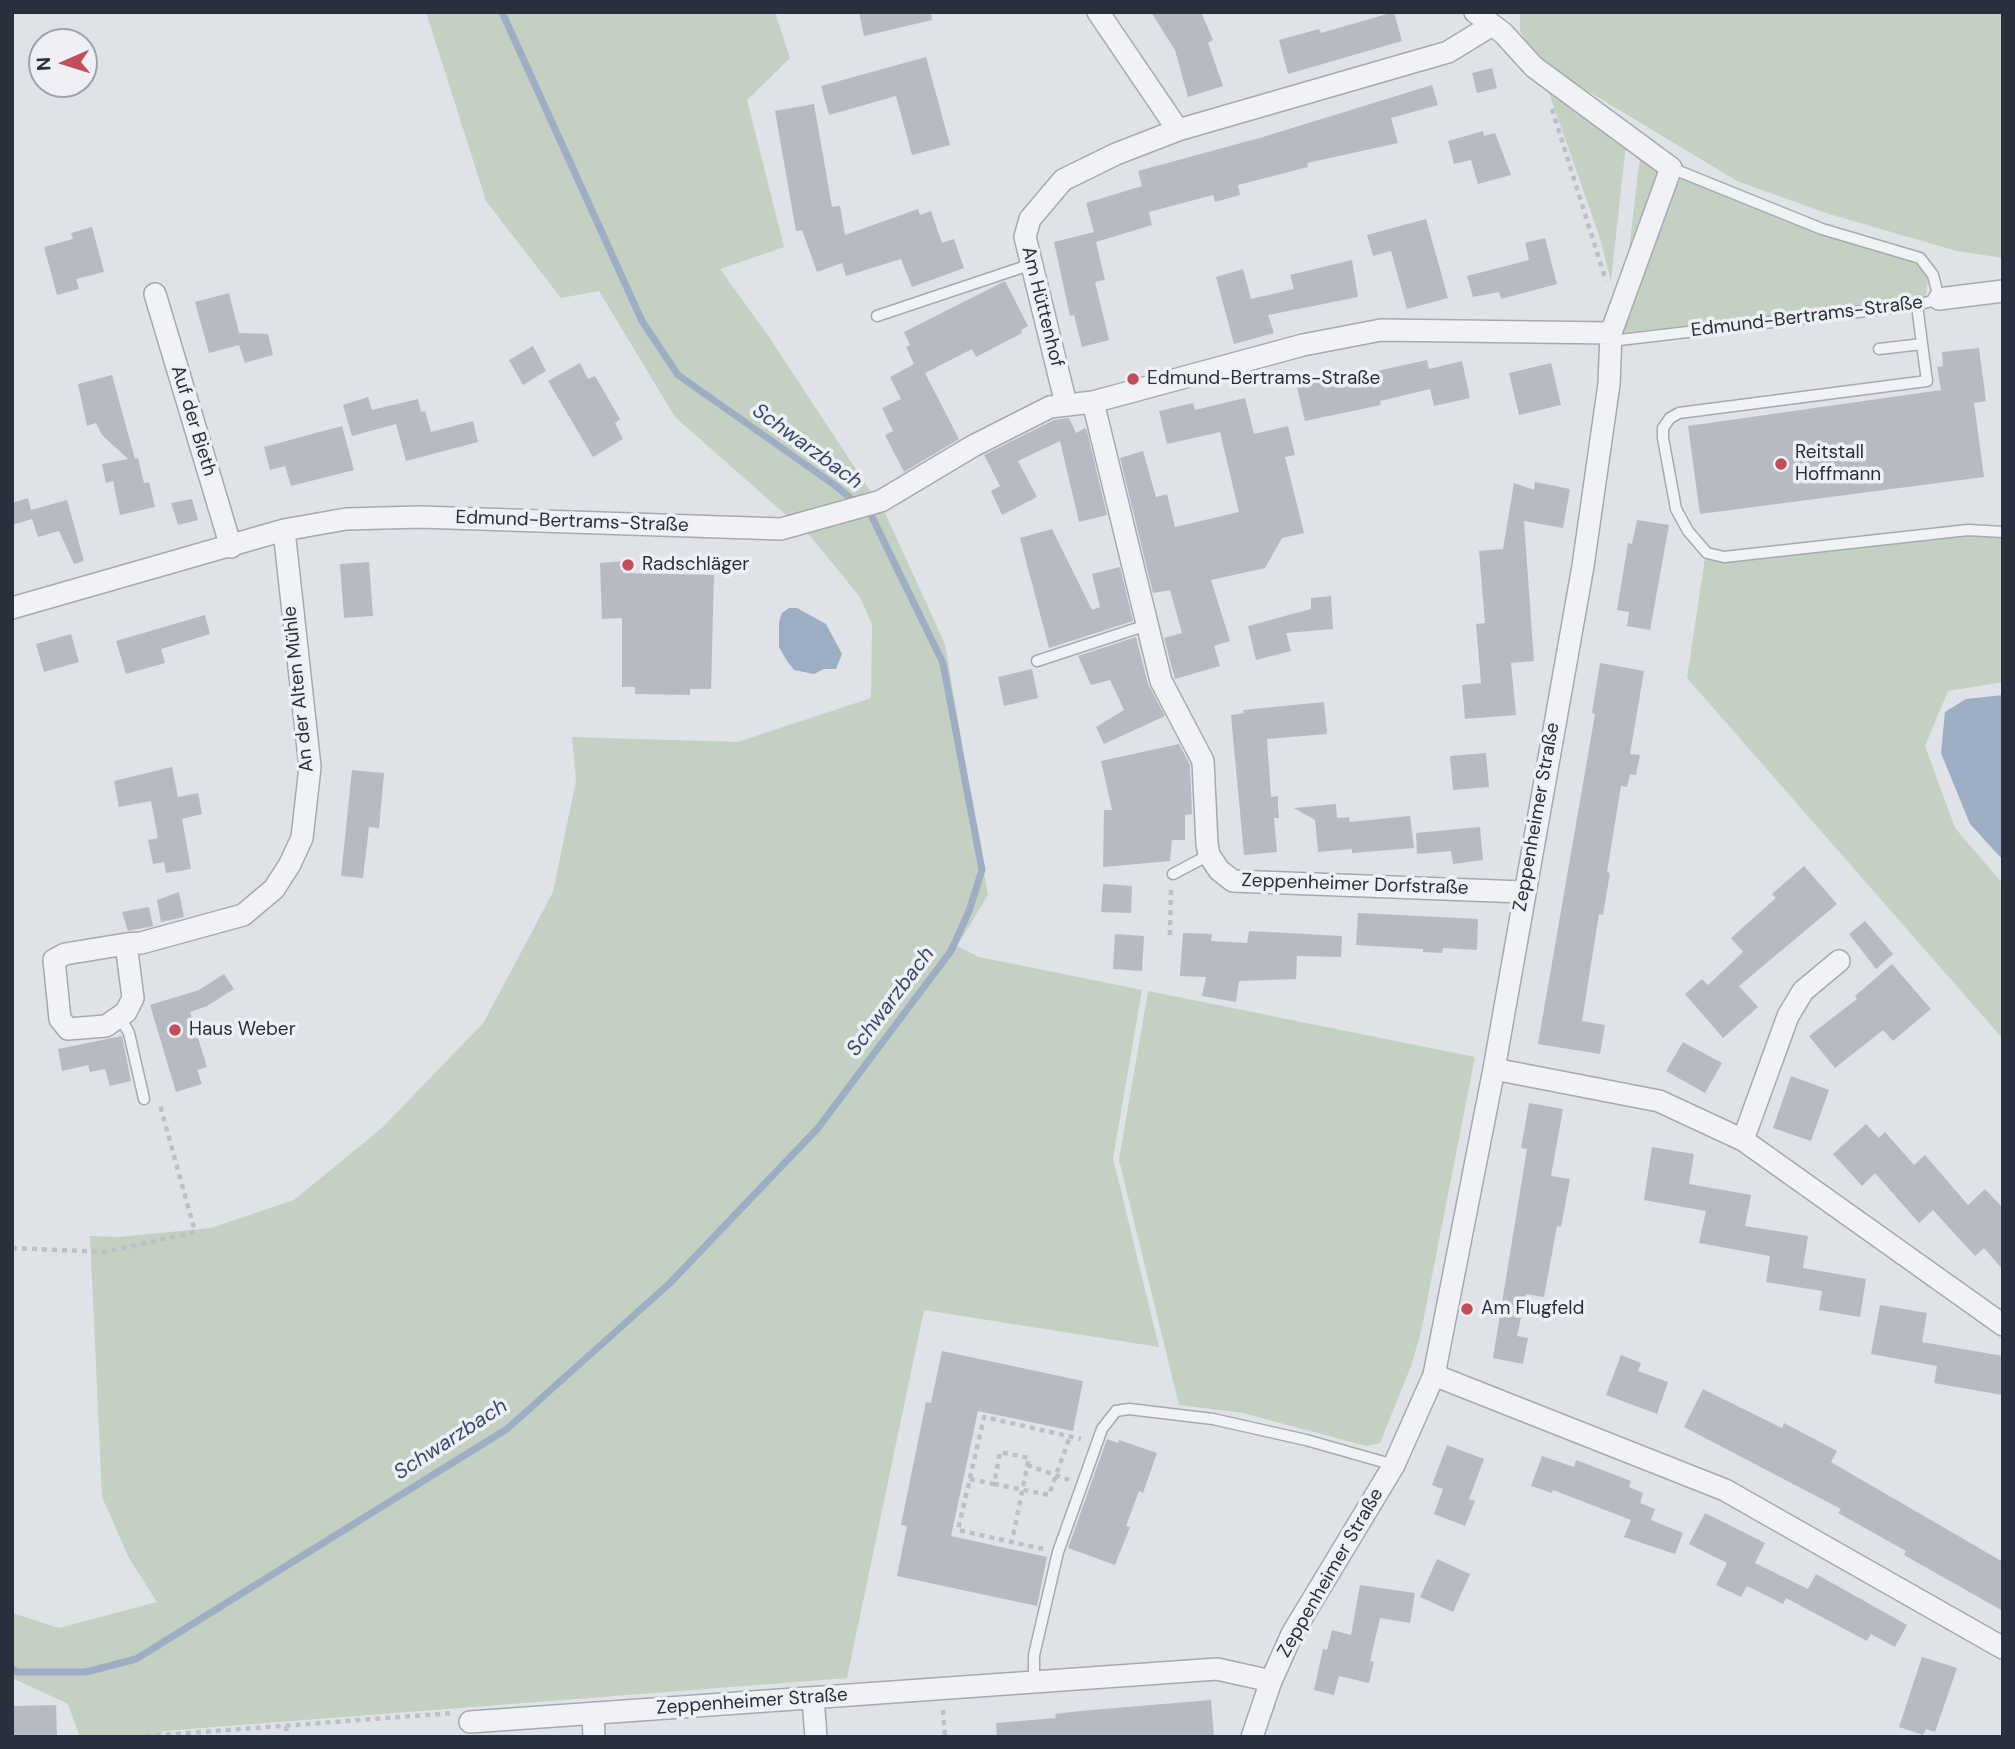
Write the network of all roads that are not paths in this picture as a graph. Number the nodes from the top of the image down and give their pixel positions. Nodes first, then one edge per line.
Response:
1 (1098, 12) edge
2 (1484, 19) edge
3 (1178, 130) junction
4 (1671, 168) junction
5 (1032, 264) junction
6 (2003, 292) edge
7 (155, 294) dead end
8 (1939, 299) junction
9 (1917, 305) junction
10 (877, 316) dead end
11 (1611, 337) junction
12 (1922, 344) junction
13 (1879, 349) dead end
14 (1093, 402) junction
15 (1066, 404) junction
16 (284, 530) junction
17 (2003, 531) edge
18 (231, 547) junction
19 (12, 608) edge
20 (1147, 625) junction
21 (1037, 661) dead end
22 (1209, 855) junction
23 (1173, 874) road end
24 (1523, 892) junction
25 (126, 944) junction
26 (1839, 961) dead end
27 (120, 1017) junction
28 (1494, 1069) junction
29 (144, 1099) dead end
30 (1743, 1140) junction
31 (2003, 1325) edge
32 (1434, 1375) junction
33 (1394, 1465) junction
34 (2003, 1648) edge
35 (1271, 1681) junction
36 (1034, 1682) junction
37 (813, 1698) junction
38 (593, 1714) junction
39 (470, 1722) road end
40 (594, 1737) edge
41 (816, 1737) edge
42 (1252, 1737) edge

1 - 3 street
2 - 3 street, Am Hüttenhof
2 - 4 street
3 - 5 street, Am Hüttenhof
4 - 8 lane
4 - 11 street, Zeppenheimer Straße
5 - 10 lane
5 - 15 street, Am Hüttenhof
6 - 8 street, Edmund-Bertrams-Straße
7 - 18 street, Auf der Bieth
8 - 9 lane, Edmund-Bertrams-Straße
9 - 11 lane, Edmund-Bertrams-Straße
9 - 12 lane
11 - 14 street, Edmund-Bertrams-Straße
11 - 24 street, Zeppenheimer Straße
12 - 13 lane
12 - 17 lane
14 - 15 street, Edmund-Bertrams-Straße
14 - 20 street
15 - 16 street, Edmund-Bertrams-Straße
16 - 18 street, Edmund-Bertrams-Straße
16 - 25 street, An der Alten Mühle
18 - 19 street, Edmund-Bertrams-Straße
20 - 21 lane
20 - 22 street
22 - 23 lane
22 - 24 street, Zeppenheimer Dorfstraße
24 - 28 street, Zeppenheimer Straße
25 - 27 street
25 - 27 street, An der Alten Mühle
26 - 30 street
27 - 29 lane
28 - 30 street
28 - 32 street, Zeppenheimer Straße
30 - 31 street
32 - 33 street, Zeppenheimer Straße
32 - 34 street
33 - 35 street, Zeppenheimer Straße
33 - 36 lane, Zeppenheimer Straße
35 - 36 street, Zeppenheimer Straße
35 - 42 street, Zeppenheimer Straße
36 - 37 street, Zeppenheimer Straße
37 - 38 street, Zeppenheimer Straße
37 - 41 street
38 - 39 street, Zeppenheimer Straße
38 - 40 street

